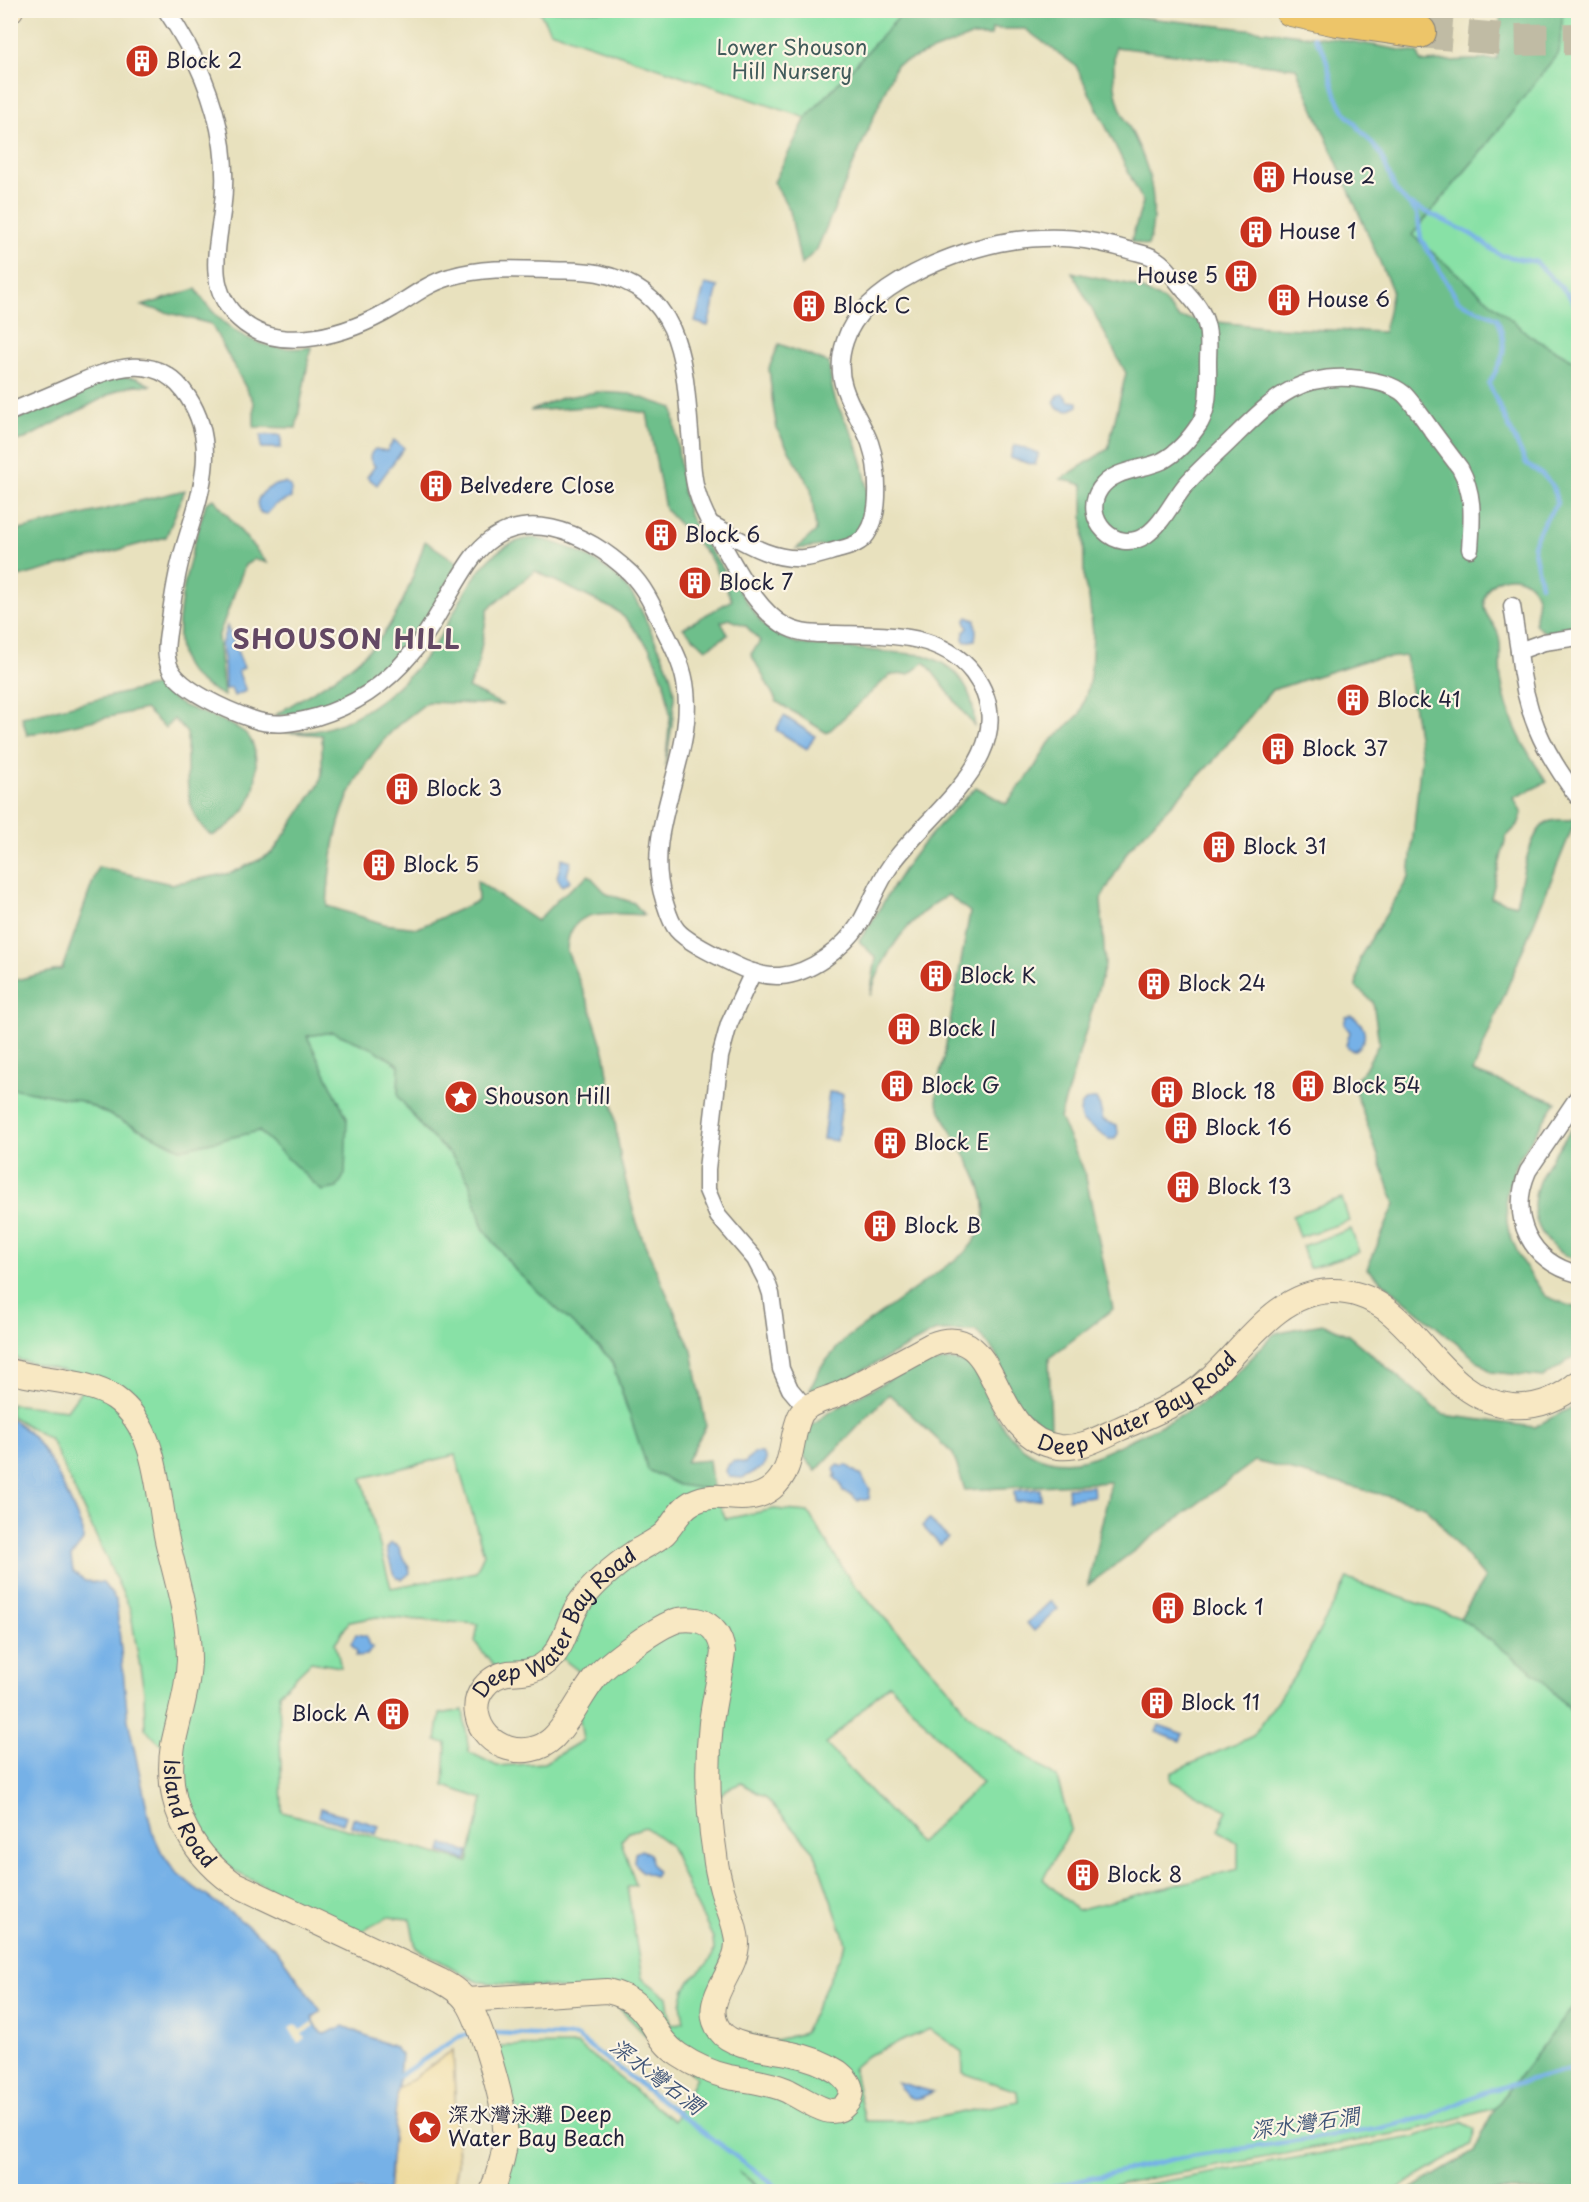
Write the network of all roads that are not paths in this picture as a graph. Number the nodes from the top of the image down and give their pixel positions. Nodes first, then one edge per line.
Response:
1 (166, 10) edge
2 (1291, 10) edge
3 (1420, 32) tunnel mouth
4 (10, 412) edge
5 (711, 524) junction
6 (1470, 549) dead end
7 (1512, 606) dead end
8 (1578, 638) edge
9 (1519, 651) junction
10 (1578, 796) edge
11 (753, 972) junction
12 (1578, 1097) edge
13 (1578, 1274) edge
14 (10, 1371) edge
15 (1578, 1383) edge
16 (806, 1408) junction
17 (466, 2000) junction
18 (492, 2192) edge

1 - 5 street
2 - 3 highway
4 - 11 street
5 - 6 street
5 - 11 street
7 - 9 street
8 - 9 street
9 - 10 street
11 - 16 street
12 - 13 street
14 - 17 street, Island Road
15 - 16 street, Deep Water Bay Road
16 - 17 street, Deep Water Bay Road
17 - 18 street, Island Road

